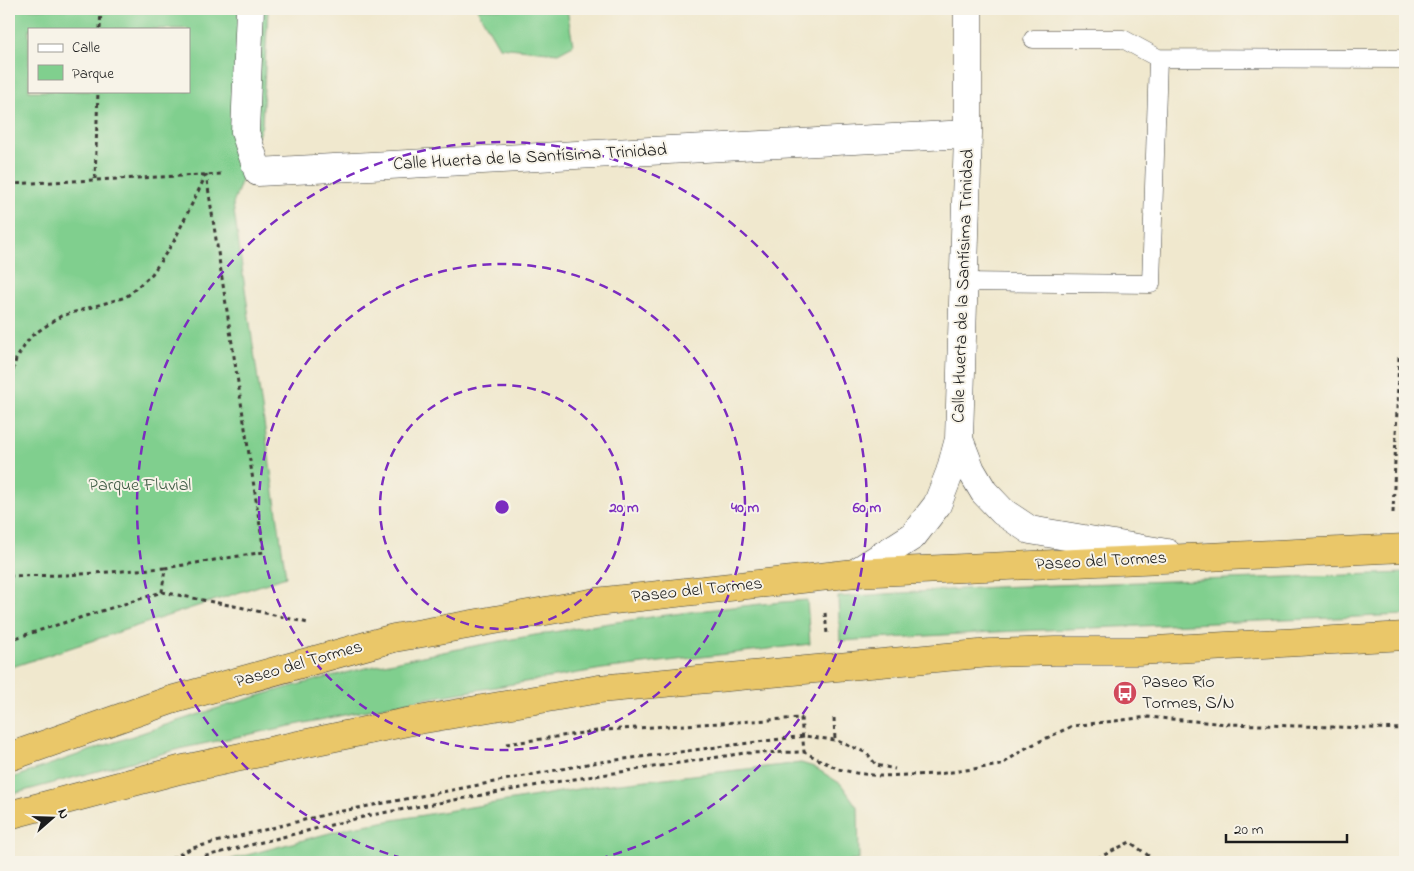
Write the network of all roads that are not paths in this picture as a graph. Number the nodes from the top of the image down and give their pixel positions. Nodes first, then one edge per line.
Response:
1 (250, 9) edge
2 (968, 9) edge
3 (1034, 39) dead end
4 (1158, 58) junction
5 (1405, 59) edge
6 (968, 134) junction
7 (964, 282) junction
8 (959, 439) junction
9 (1405, 548) edge
10 (1196, 558) junction
11 (855, 573) junction
12 (1405, 636) edge
13 (9, 757) edge
14 (9, 815) edge

1 - 6 street, Calle Huerta de la Santísima Trinidad
2 - 6 street, Calle Huerta de la Santísima Trinidad
3 - 4 lane
4 - 5 lane
4 - 7 lane
6 - 7 street, Calle Huerta de la Santísima Trinidad
7 - 8 street, Calle Huerta de la Santísima Trinidad
8 - 10 street, Calle Huerta de la Santísima Trinidad
8 - 11 street, Calle Huerta de la Santísima Trinidad
9 - 10 highway, Paseo del Tormes
10 - 11 highway, Paseo del Tormes
11 - 13 highway, Paseo del Tormes
12 - 14 highway

